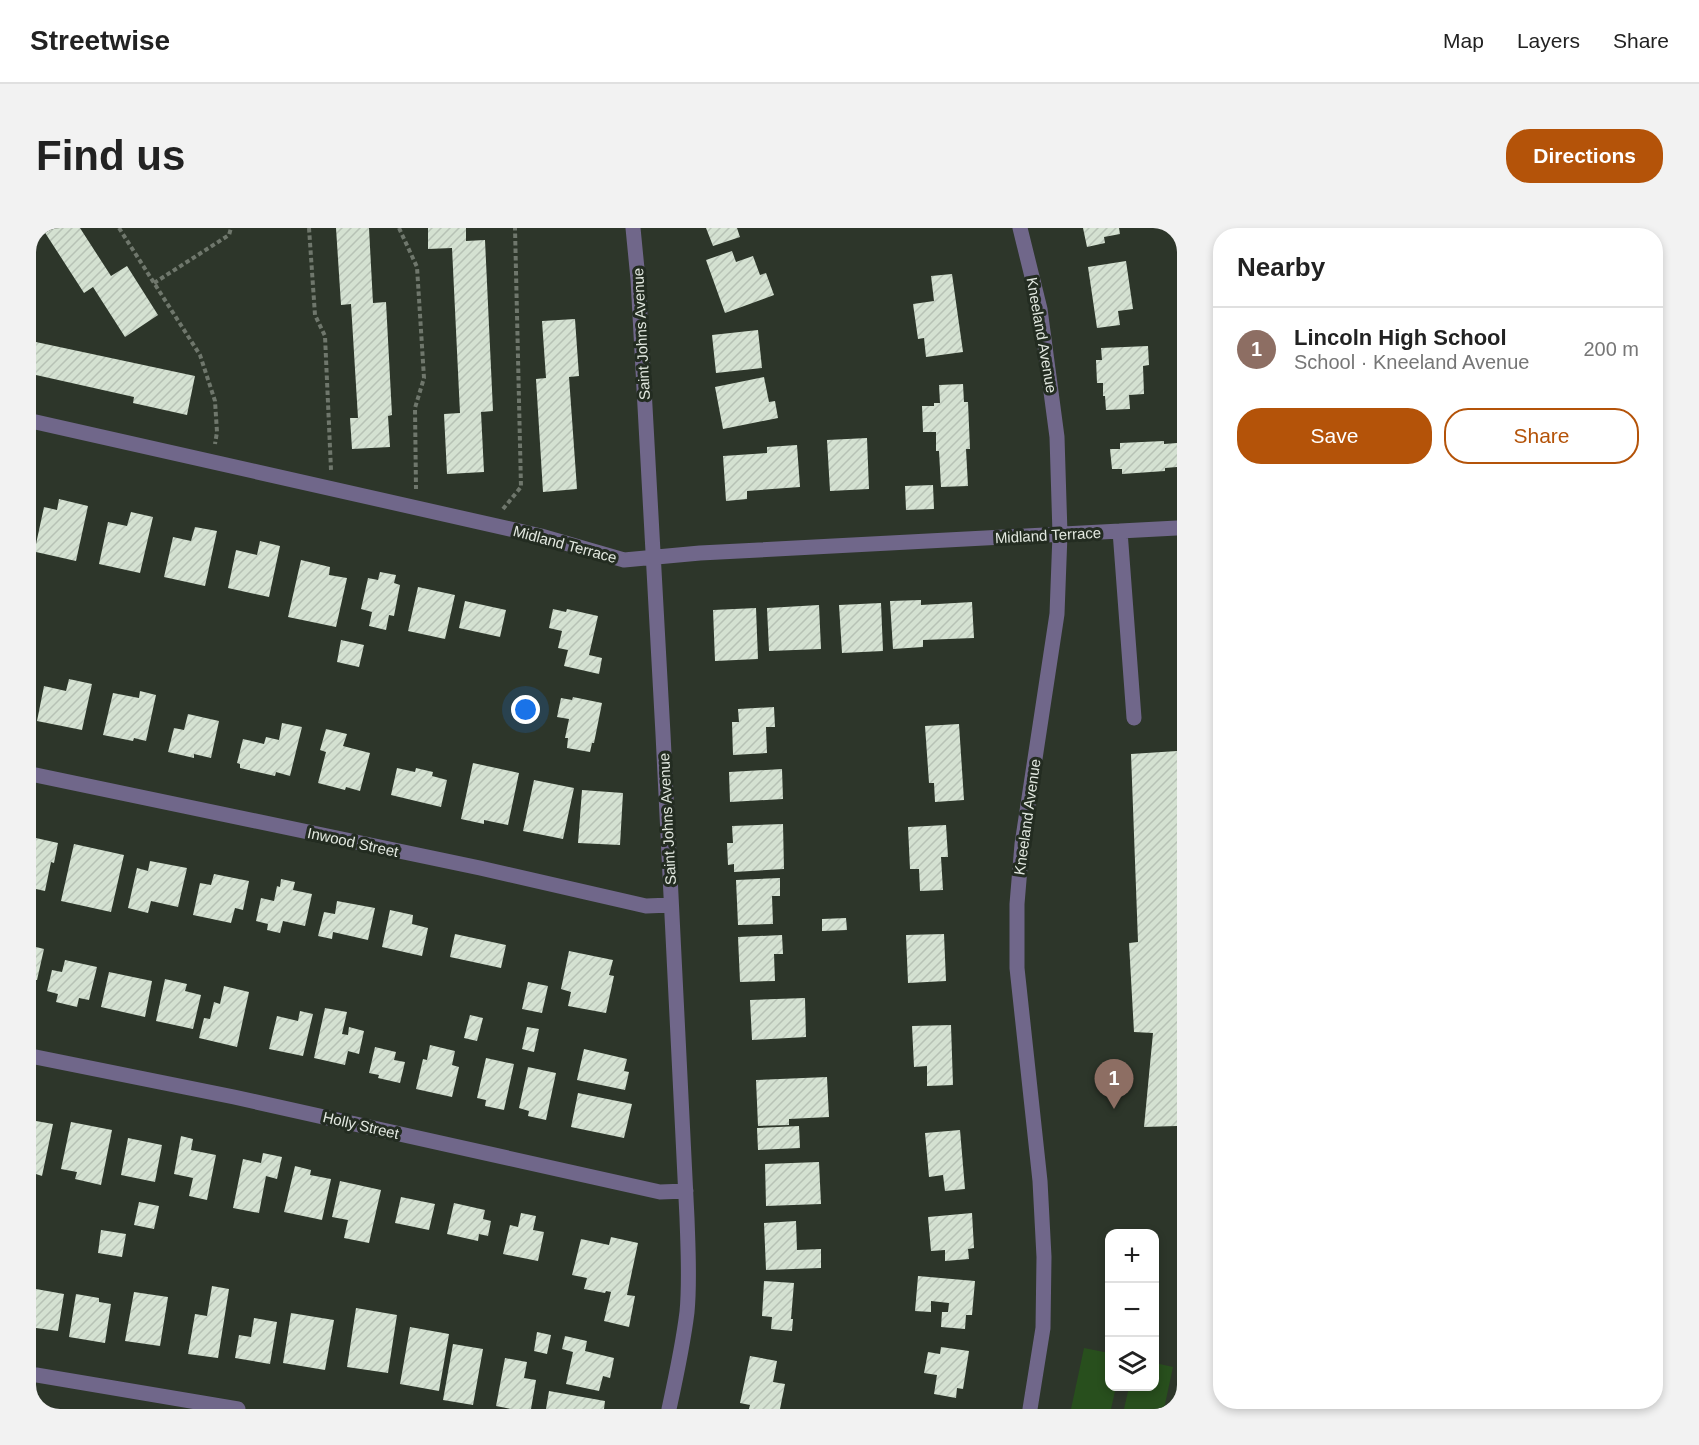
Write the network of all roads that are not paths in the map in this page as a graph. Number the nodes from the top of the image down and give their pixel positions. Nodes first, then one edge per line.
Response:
1 (633, 228) edge
2 (1020, 228) edge
3 (36, 422) edge
4 (1177, 528) edge
5 (1120, 531) junction
6 (1060, 534) junction
7 (653, 556) junction
8 (1134, 718) dead end
9 (36, 775) edge
10 (671, 905) junction
11 (36, 1057) edge
12 (686, 1191) junction
13 (36, 1375) edge
14 (238, 1409) edge
15 (669, 1409) edge
16 (1029, 1409) edge

1 - 7 street, Saint Johns Avenue
2 - 6 street, Kneeland Avenue
3 - 7 street, Midland Terrace
4 - 5 street, Midland Terrace
5 - 6 street, Midland Terrace
5 - 8 street
6 - 7 street, Midland Terrace
6 - 16 street, Kneeland Avenue
7 - 10 street, Saint Johns Avenue
9 - 10 street, Inwood Street
10 - 12 street, Saint Johns Avenue
11 - 12 street, Holly Street
12 - 15 street, Saint Johns Avenue
13 - 14 street

